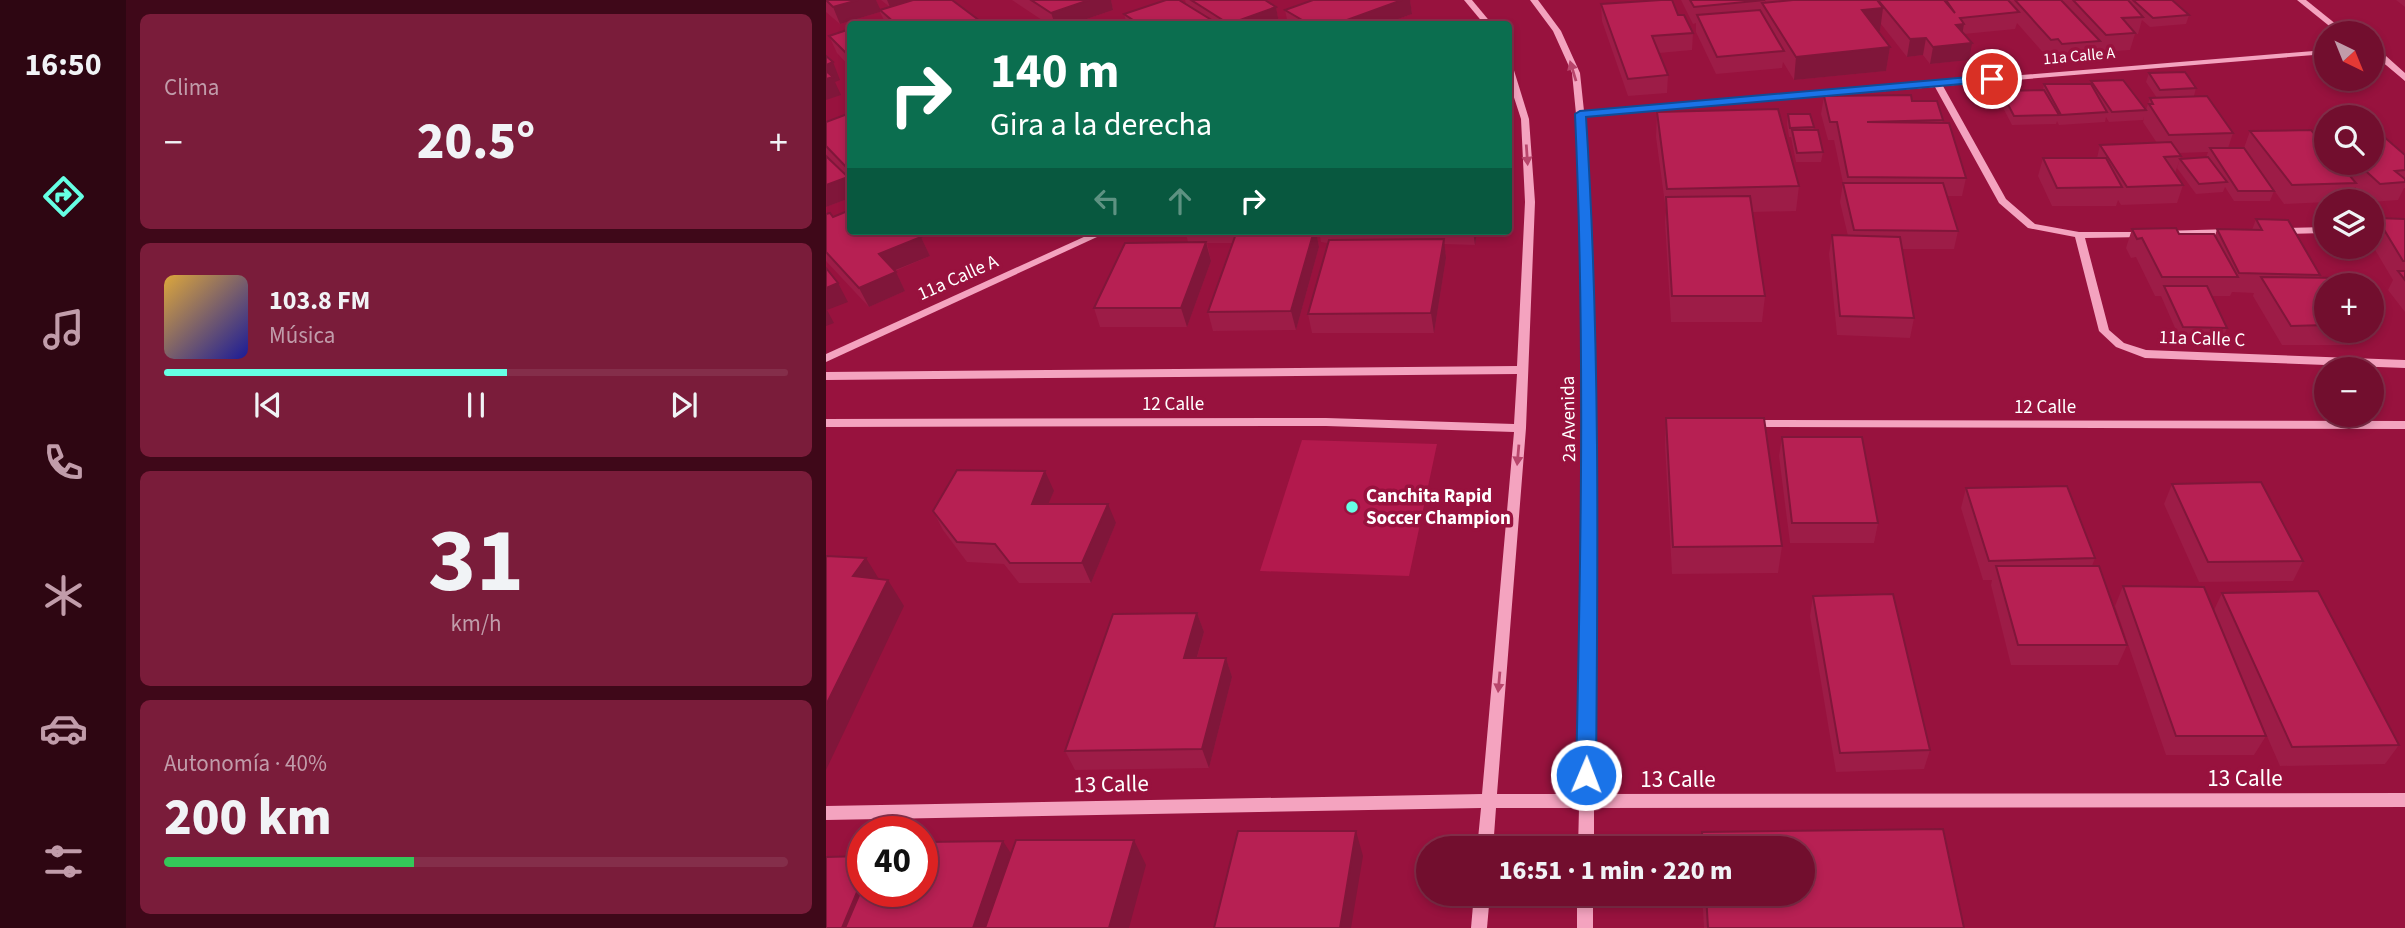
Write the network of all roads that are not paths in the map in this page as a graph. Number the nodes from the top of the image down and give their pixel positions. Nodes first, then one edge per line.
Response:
1 (1468, 0) edge
2 (1534, 0) edge
3 (2301, 0) edge
4 (1151, 12) edge
5 (1126, 21) edge
6 (1486, 21) edge
7 (2328, 21) edge
8 (2314, 53) edge
9 (2384, 59) edge
10 (1512, 75) edge
11 (2405, 78) edge
12 (1937, 83) junction
13 (1580, 114) junction
14 (2314, 230) edge
15 (2271, 231) edge
16 (2244, 232) edge
17 (1096, 235) edge
18 (2079, 235) junction
19 (826, 358) edge
20 (2405, 364) edge
21 (1521, 370) junction
22 (826, 376) edge
23 (826, 422) edge
24 (1740, 424) edge
25 (2405, 425) edge
26 (1520, 428) junction
27 (2405, 800) edge
28 (1489, 802) junction
29 (1586, 802) junction
30 (826, 813) edge
31 (1486, 836) edge
32 (1586, 836) edge
33 (1481, 906) edge
34 (1586, 906) edge
35 (1479, 928) edge
36 (1585, 928) edge

1 - 6 street
13 -> 2 street, 2a Avenida
3 - 7 street
4 - 5 street
8 - 12 street, 11a Calle A
9 - 11 street
10 -> 21 street
12 - 13 street, 11a Calle A
12 - 18 street
13 - 29 street, 2a Avenida
14 - 15 street
16 - 18 street
17 - 19 street, 11a Calle A
18 - 20 street, 11a Calle C
21 - 22 street
21 - 26 street
23 - 26 street, 12 Calle
24 - 25 street, 12 Calle
26 -> 28 street
27 - 29 street, 13 Calle
28 - 29 street, 13 Calle
28 - 30 street, 13 Calle
28 - 31 street
29 - 32 street, 2a Avenida
33 - 35 street
34 - 36 street

